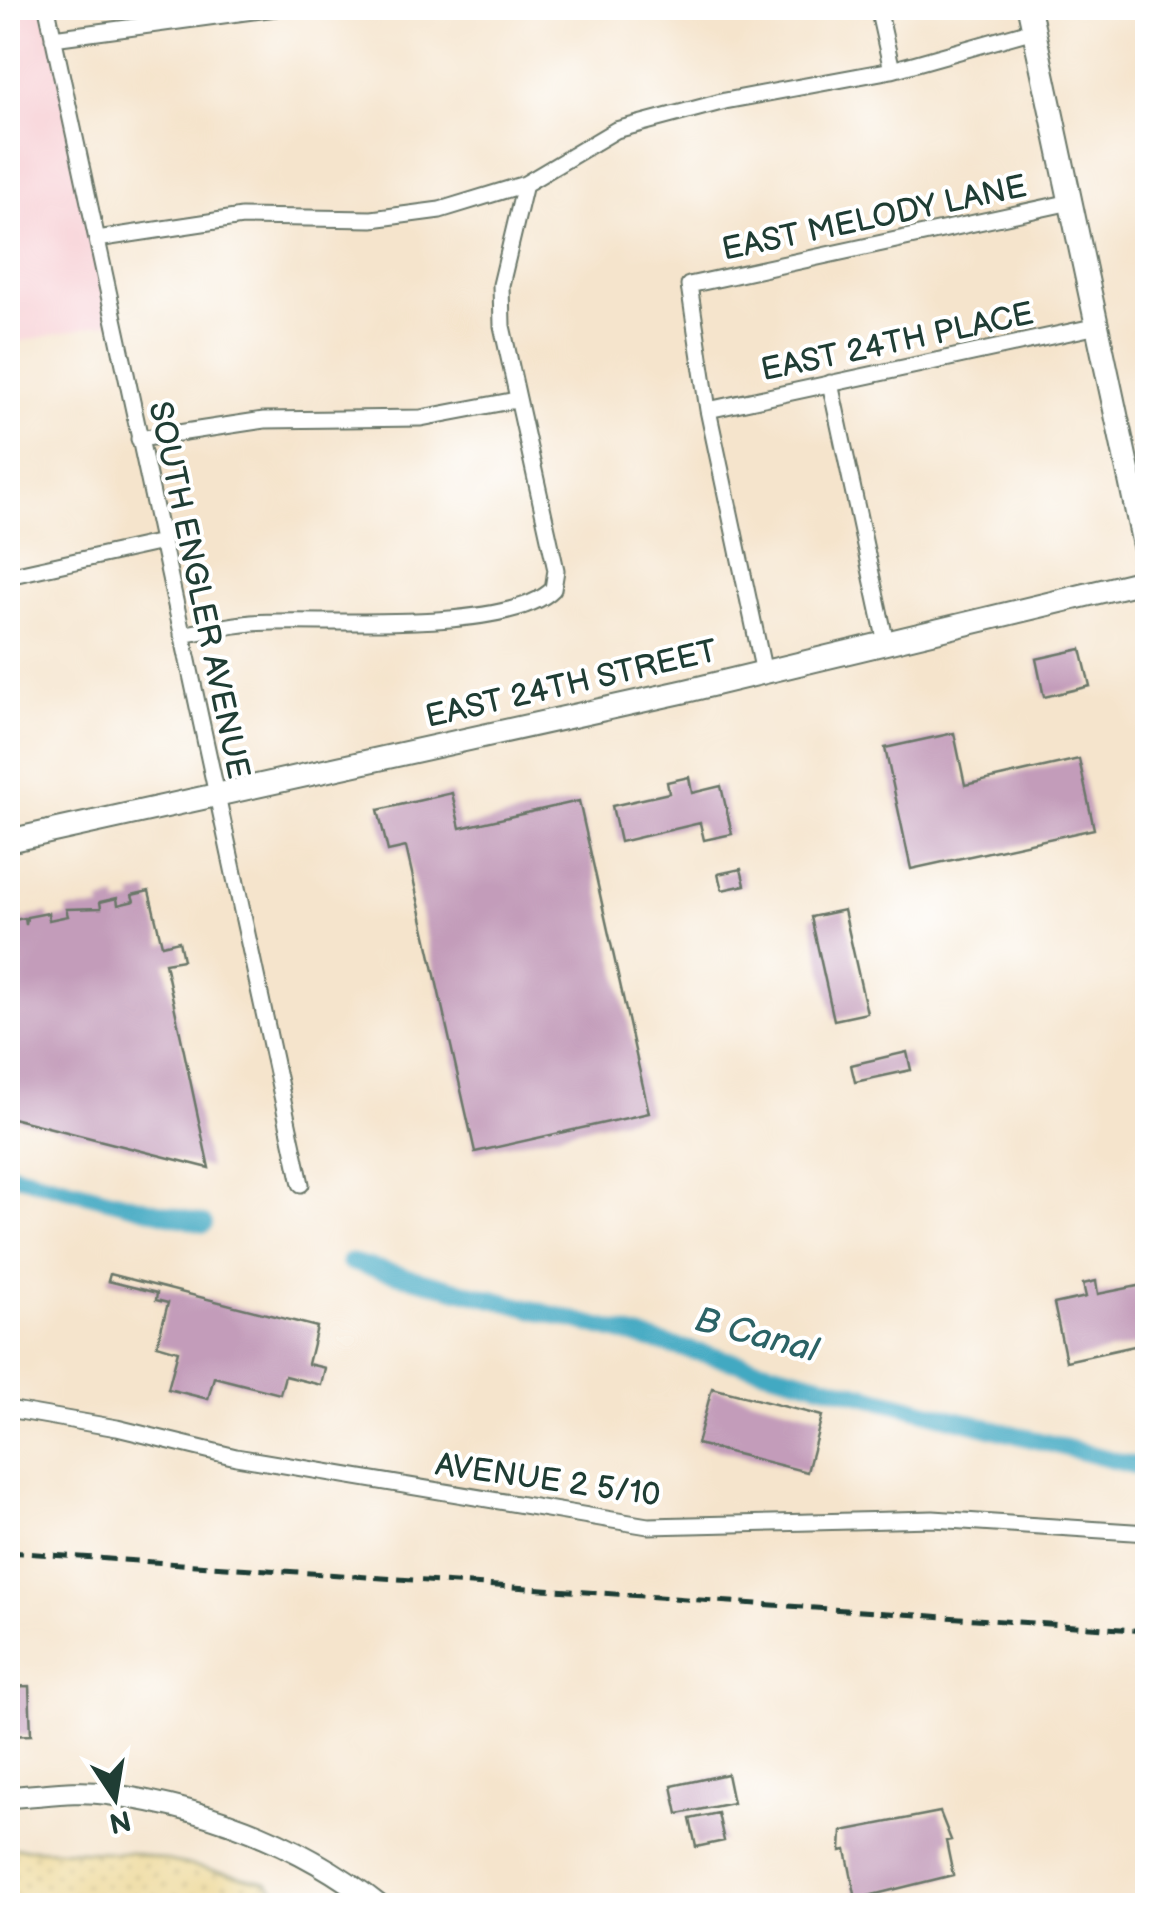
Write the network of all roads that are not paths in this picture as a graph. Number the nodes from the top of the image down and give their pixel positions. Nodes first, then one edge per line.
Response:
1 (47, 8) edge
2 (276, 8) edge
3 (878, 8) edge
4 (1031, 19) edge
5 (54, 38) junction
6 (892, 70) junction
7 (525, 184) junction
8 (1071, 202) junction
9 (96, 239) junction
10 (1098, 326) junction
11 (830, 382) junction
12 (516, 400) junction
13 (708, 410) junction
14 (139, 439) junction
15 (162, 542) junction
16 (1148, 564) edge
17 (8, 576) edge
18 (1148, 580) edge
19 (182, 634) junction
20 (886, 643) junction
21 (764, 673) junction
22 (216, 795) junction
23 (8, 841) edge
24 (301, 1184) dead end
25 (8, 1410) edge
26 (1148, 1533) edge
27 (8, 1797) edge
28 (380, 1906) edge

1 - 5 street, SOUTH ENGLER AVENUE
2 - 5 street
3 - 6 street
4 - 6 street
4 - 8 main road
5 - 9 street, SOUTH ENGLER AVENUE
6 - 7 street
7 - 9 street
7 - 12 street
8 - 10 main road
8 - 13 street, EAST MELODY LANE
9 - 14 street, SOUTH ENGLER AVENUE
10 - 11 street, EAST 24TH PLACE
10 - 16 main road
11 - 13 street, EAST 24TH PLACE
11 - 20 street
12 - 14 street
12 - 19 street
13 - 21 street
14 - 15 street, SOUTH ENGLER AVENUE
15 - 17 street
15 - 19 street, SOUTH ENGLER AVENUE
18 - 20 main road, EAST 24TH STREET
19 - 22 street, SOUTH ENGLER AVENUE
20 - 21 main road, EAST 24TH STREET
21 - 22 main road, EAST 24TH STREET
22 - 23 main road, EAST 24TH STREET
22 - 24 street, SOUTH ENGLER AVENUE
25 - 26 street, AVENUE 2 5/10
27 - 28 street

